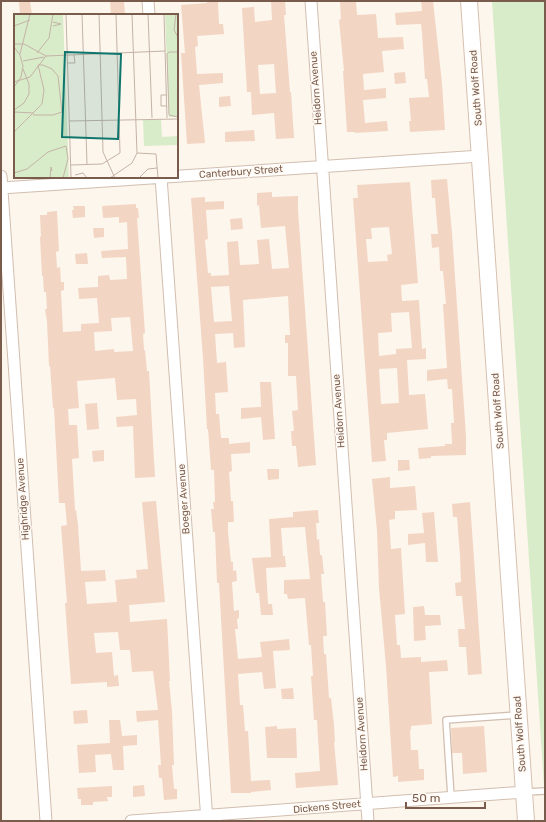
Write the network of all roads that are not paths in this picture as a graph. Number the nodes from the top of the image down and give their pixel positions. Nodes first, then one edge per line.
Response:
1 (148, 1) edge
2 (310, 1) edge
3 (469, 1) edge
4 (149, 14) edge
5 (481, 156) junction
6 (321, 166) junction
7 (178, 177) edge
8 (161, 178) edge
9 (1, 184) edge
10 (518, 715) junction
11 (524, 792) junction
12 (545, 792) edge
13 (451, 798) junction
14 (367, 804) junction
15 (206, 819) edge
16 (46, 821) edge
17 (131, 821) edge
18 (368, 821) edge
19 (526, 821) edge

1 - 4 street
2 - 6 street, Heidorn Avenue
3 - 5 main road, South Wolf Road
5 - 6 street, Canterbury Street
5 - 10 main road, South Wolf Road
6 - 7 street, Canterbury Street
6 - 14 street, Heidorn Avenue
8 - 9 street, Canterbury Street
8 - 15 street, Boeger Avenue
9 - 16 street, Highridge Avenue
10 - 11 main road, South Wolf Road
10 - 13 lane
11 - 12 lane
11 - 13 street, Dickens Street
11 - 19 main road, South Wolf Road
13 - 14 street, Dickens Street
14 - 15 street, Dickens Street
14 - 18 street, Heidorn Avenue
15 - 17 street, Dickens Street

